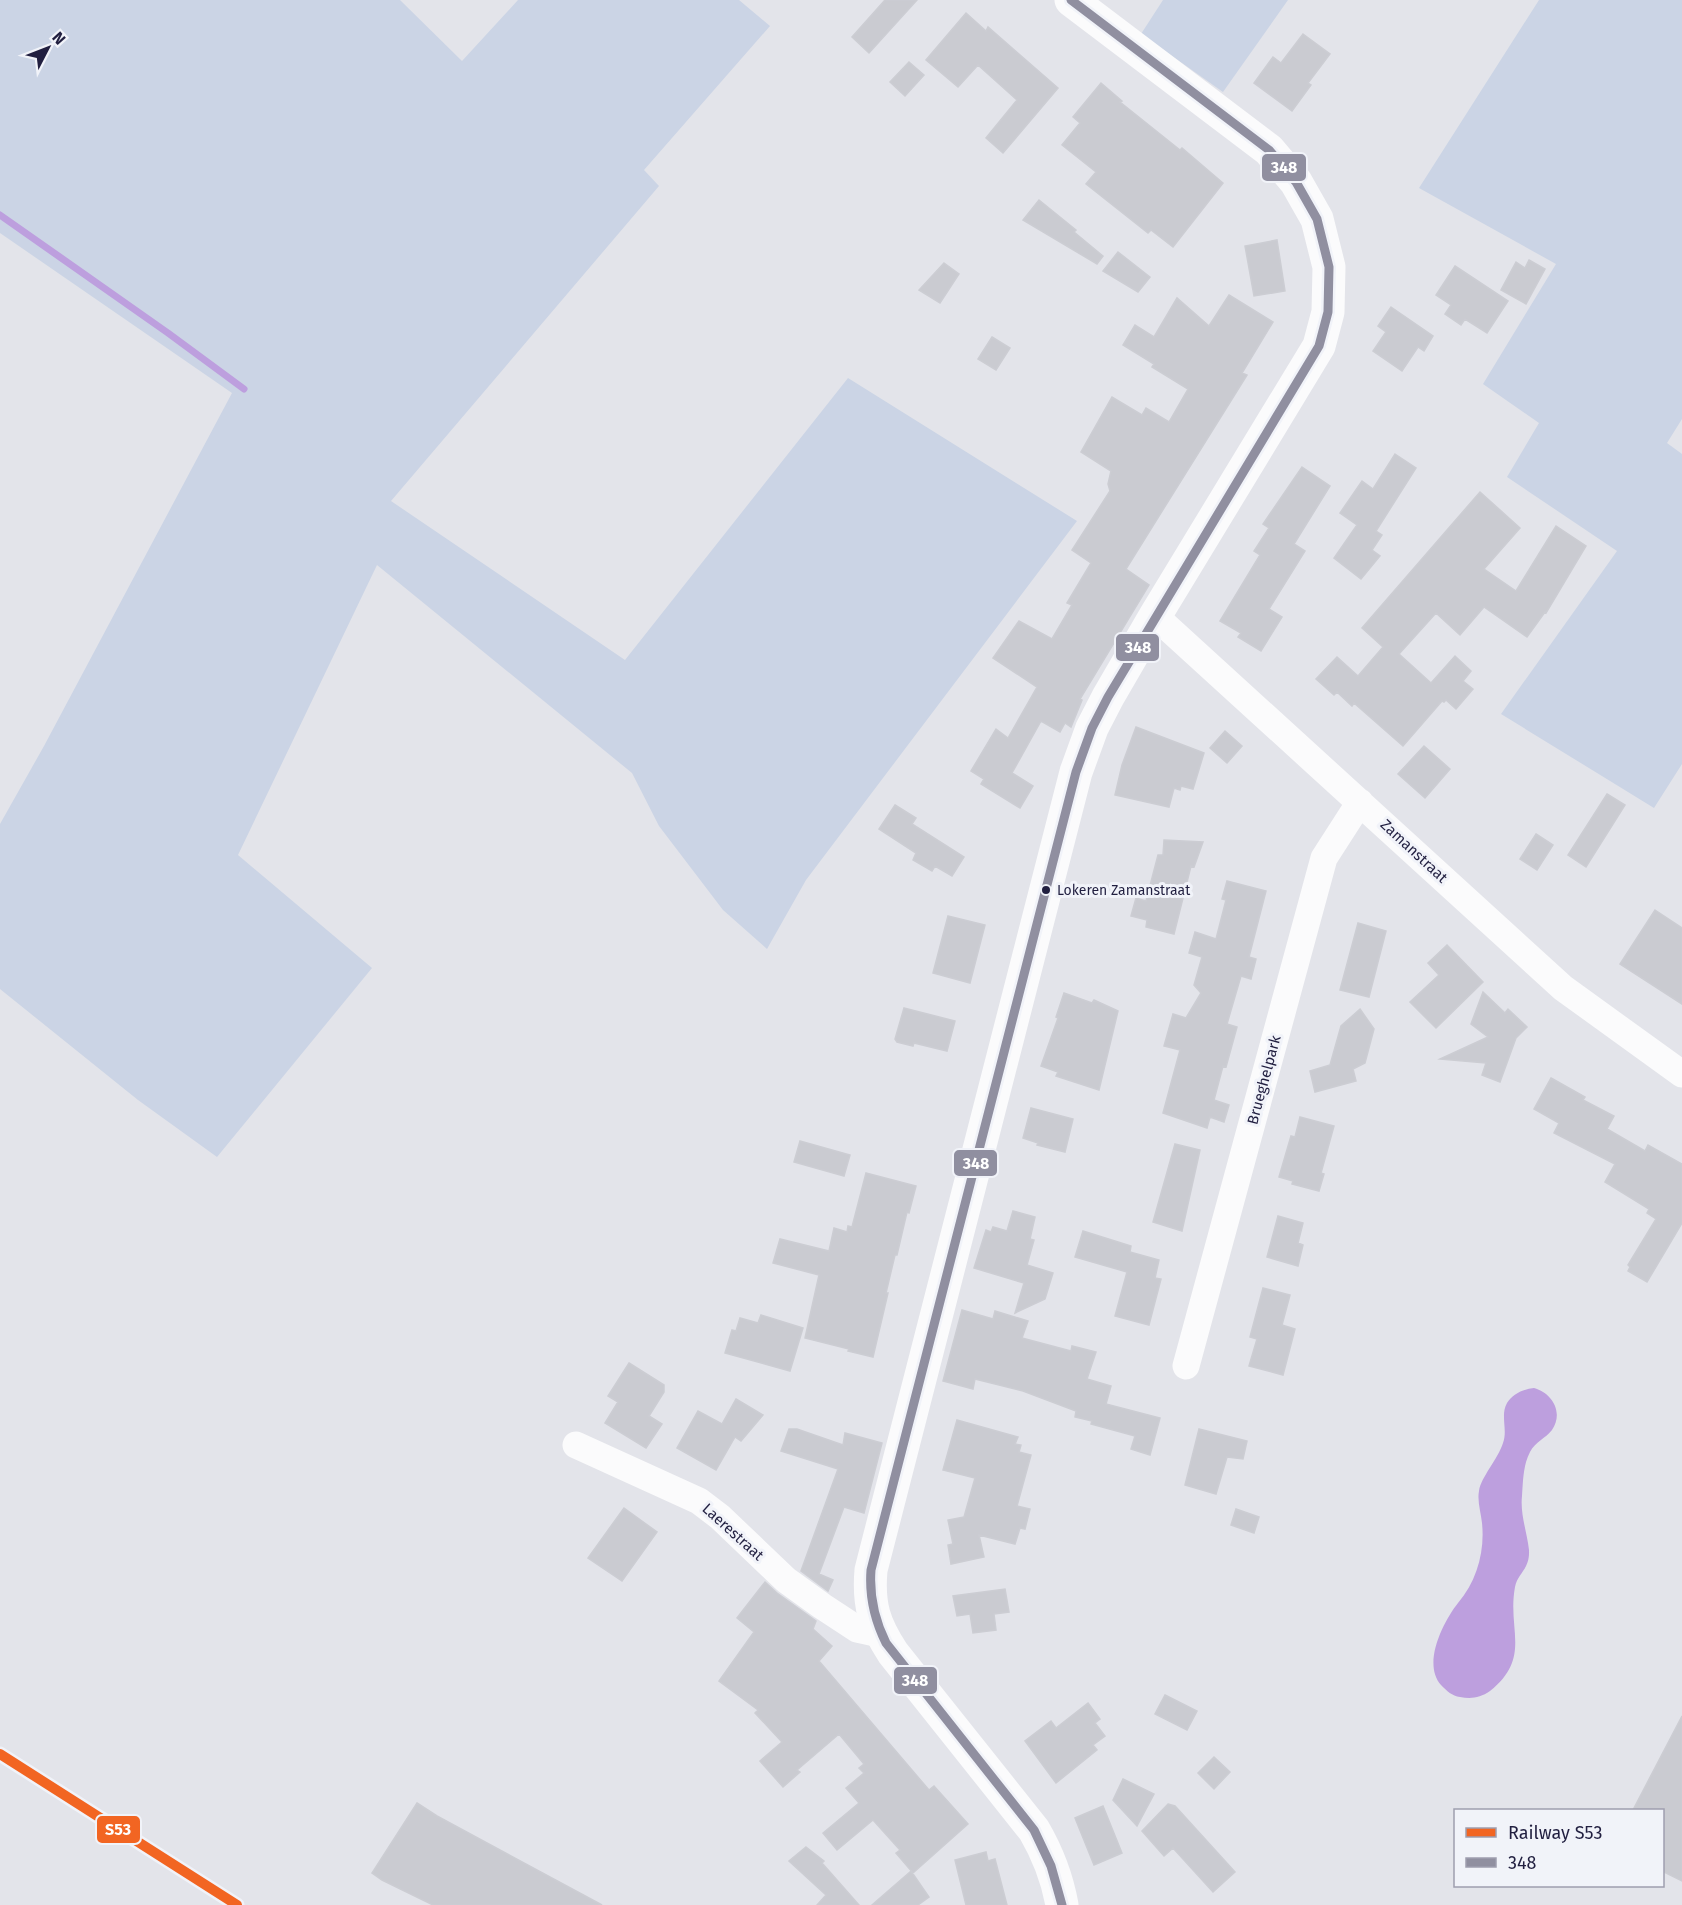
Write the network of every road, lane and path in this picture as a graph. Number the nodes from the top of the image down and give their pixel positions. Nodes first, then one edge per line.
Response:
1 (1071, 0) edge
2 (1155, 616) junction
3 (1360, 802) junction
4 (1682, 1074) edge
5 (1186, 1366) dead end
6 (576, 1445) dead end
7 (880, 1634) junction
8 (1062, 1905) edge

1 - 2 street
2 - 3 street, Zamanstraat
2 - 7 street
3 - 4 street, Zamanstraat
3 - 5 street, Brueghelpark
6 - 7 street, Laerestraat
7 - 8 street

